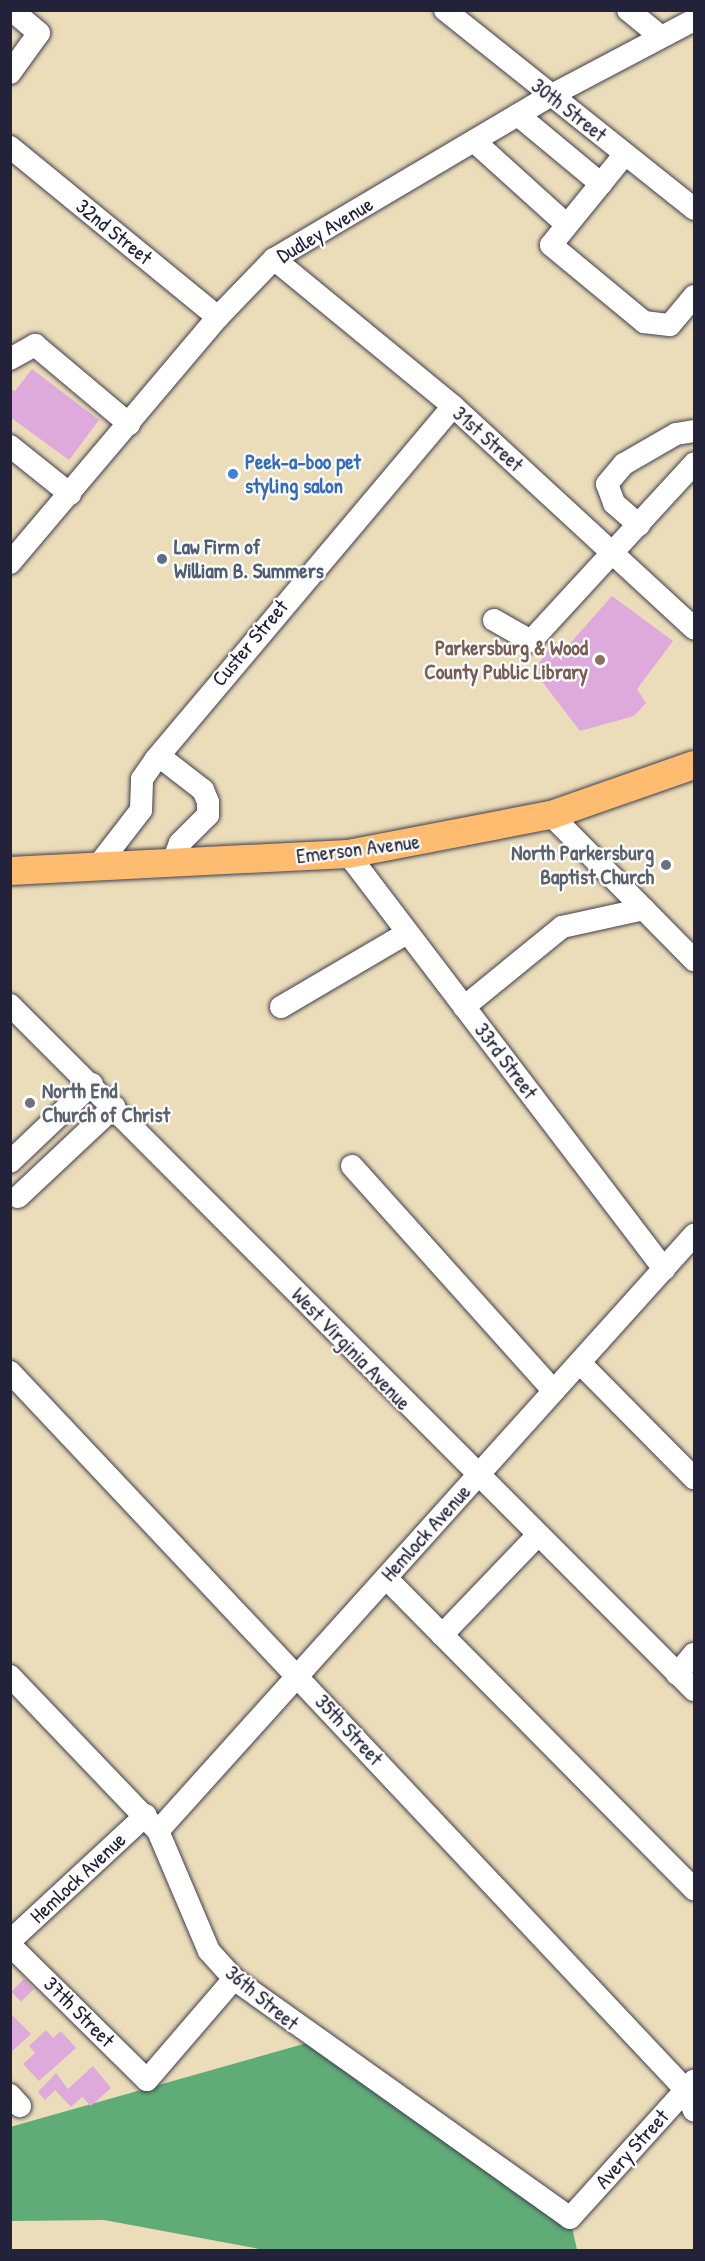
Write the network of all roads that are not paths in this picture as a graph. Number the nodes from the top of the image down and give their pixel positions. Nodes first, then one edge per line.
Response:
1 (12, 10) edge
2 (446, 10) edge
3 (628, 10) edge
4 (694, 20) edge
5 (660, 36) junction
6 (10, 73) edge
7 (550, 96) junction
8 (518, 115) junction
9 (474, 141) junction
10 (10, 147) edge
11 (625, 154) junction
12 (601, 184) junction
13 (694, 209) edge
14 (567, 225) junction
15 (274, 259) junction
16 (694, 296) edge
17 (218, 317) junction
18 (10, 359) edge
19 (453, 406) junction
20 (129, 424) junction
21 (694, 430) edge
22 (10, 446) edge
23 (694, 464) edge
24 (70, 494) junction
25 (639, 525) junction
26 (614, 552) junction
27 (10, 563) edge
28 (494, 620) dead end
29 (694, 628) edge
30 (159, 756) junction
31 (694, 765) edge
32 (551, 815) junction
33 (348, 854) junction
34 (172, 864) junction
35 (97, 867) junction
36 (10, 871) edge
37 (645, 909) junction
38 (407, 933) junction
39 (694, 960) edge
40 (10, 1005) edge
41 (281, 1007) dead end
42 (464, 1007) junction
43 (92, 1084) junction
44 (114, 1107) junction
45 (10, 1162) edge
46 (352, 1166) dead end
47 (18, 1197) dead end
48 (694, 1235) edge
49 (664, 1269) junction
50 (580, 1363) junction
51 (10, 1372) edge
52 (554, 1391) junction
53 (477, 1477) junction
54 (694, 1478) edge
55 (537, 1536) junction
56 (386, 1578) junction
57 (442, 1635) junction
58 (694, 1654) edge
59 (678, 1674) junction
60 (10, 1676) edge
61 (298, 1676) junction
62 (694, 1690) edge
63 (152, 1823) junction
64 (694, 1889) edge
65 (10, 1943) edge
66 (234, 1979) junction
67 (690, 2085) edge
68 (694, 2111) edge
69 (570, 2218) joint

1 - 6 street
2 - 7 street, 30th Street
3 - 5 street
4 - 5 street, Dudley Avenue
5 - 7 street, Dudley Avenue
7 - 8 street, Dudley Avenue
7 - 11 street, 30th Street
8 - 9 street, Dudley Avenue
8 - 12 street
9 - 14 street
9 - 15 street, Dudley Avenue
10 - 17 street, 32nd Street
11 - 12 street
11 - 13 street, 30th Street
12 - 14 street
14 - 16 street
15 - 17 street, Dudley Avenue
15 - 19 street, 31st Street
17 - 20 street, Dudley Avenue
18 - 20 street
19 - 26 street, 31st Street
19 - 30 street, Custer Street
20 - 24 street, Dudley Avenue
21 - 25 street
22 - 24 street
23 - 25 street
24 - 27 street, Dudley Avenue
25 - 26 street
26 - 28 street
26 - 29 street, 31st Street
30 - 34 street
30 - 35 street, Custer Street
31 - 32 main road, Emerson Avenue
32 - 33 main road, Emerson Avenue
32 - 37 street
33 - 34 main road, Emerson Avenue
33 - 38 street, 33rd Street
34 - 35 main road, Emerson Avenue
35 - 36 main road, Emerson Avenue
37 - 39 street
37 - 42 street
38 - 41 street
38 - 42 street, 33rd Street
40 - 43 street, West Virginia Avenue
42 - 49 street, 33rd Street
43 - 44 street, West Virginia Avenue
43 - 45 street
44 - 47 street
44 - 53 street, West Virginia Avenue
46 - 52 street
48 - 49 street, Hemlock Avenue
49 - 50 street, Hemlock Avenue
50 - 52 street, Hemlock Avenue
50 - 54 street
51 - 61 street, 35th Street
52 - 53 street, Hemlock Avenue
53 - 55 street, West Virginia Avenue
53 - 56 street, Hemlock Avenue
55 - 57 street
55 - 59 street, West Virginia Avenue
56 - 57 street
56 - 61 street, Hemlock Avenue
57 - 64 street
58 - 59 street
59 - 62 street, West Virginia Avenue
60 - 63 street, 36th Street
61 - 63 street, Hemlock Avenue
61 - 67 street, 35th Street
63 - 65 street, Hemlock Avenue
63 - 66 street, 36th Street
65 - 66 street, 37th Street
66 - 69 street, 36th Street
67 - 68 street
67 - 69 street, Avery Street

